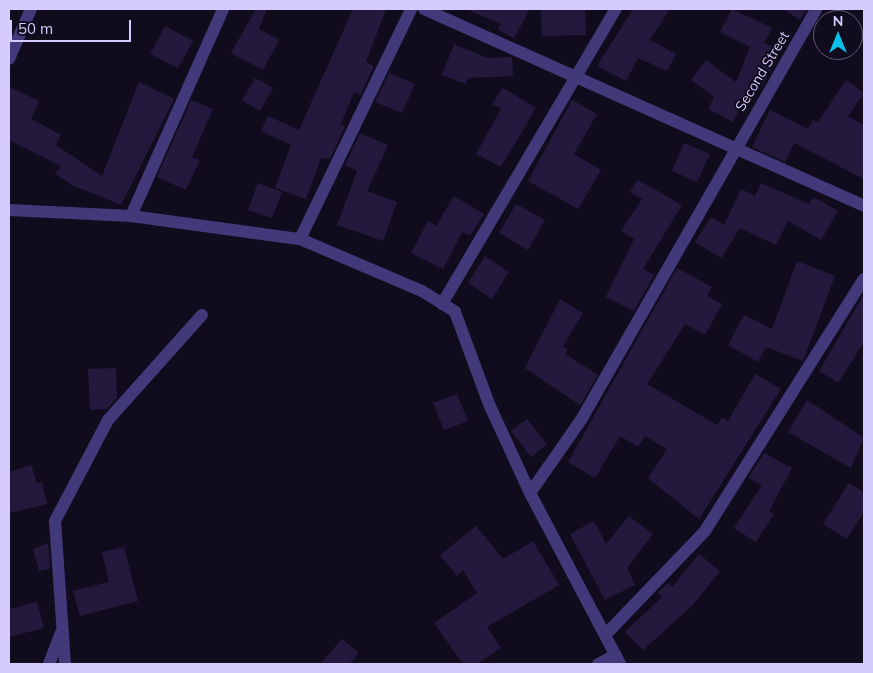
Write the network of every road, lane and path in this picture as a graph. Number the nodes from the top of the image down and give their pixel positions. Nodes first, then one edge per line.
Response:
1 (31, 9) edge
2 (223, 9) edge
3 (411, 9) edge
4 (424, 9) edge
5 (616, 9) edge
6 (816, 9) edge
7 (9, 59) edge
8 (576, 79) junction
9 (733, 149) junction
10 (864, 206) edge
11 (9, 210) edge
12 (131, 216) junction
13 (300, 239) junction
14 (864, 279) edge
15 (442, 304) junction
16 (202, 315) dead end
17 (530, 493) junction
18 (63, 628) junction
19 (607, 633) junction
20 (618, 659) edge
21 (49, 664) edge
22 (65, 664) edge
23 (598, 664) edge

1 - 7 street
2 - 12 street
3 - 13 street
4 - 8 street
5 - 8 street
6 - 9 street, Second Street
8 - 9 street
8 - 15 street
9 - 10 street
9 - 17 street, Second Street
11 - 12 street
12 - 13 street
13 - 15 street
14 - 19 street
15 - 17 street
16 - 18 street
17 - 19 street
18 - 21 street
18 - 22 street
19 - 20 street
20 - 23 street

